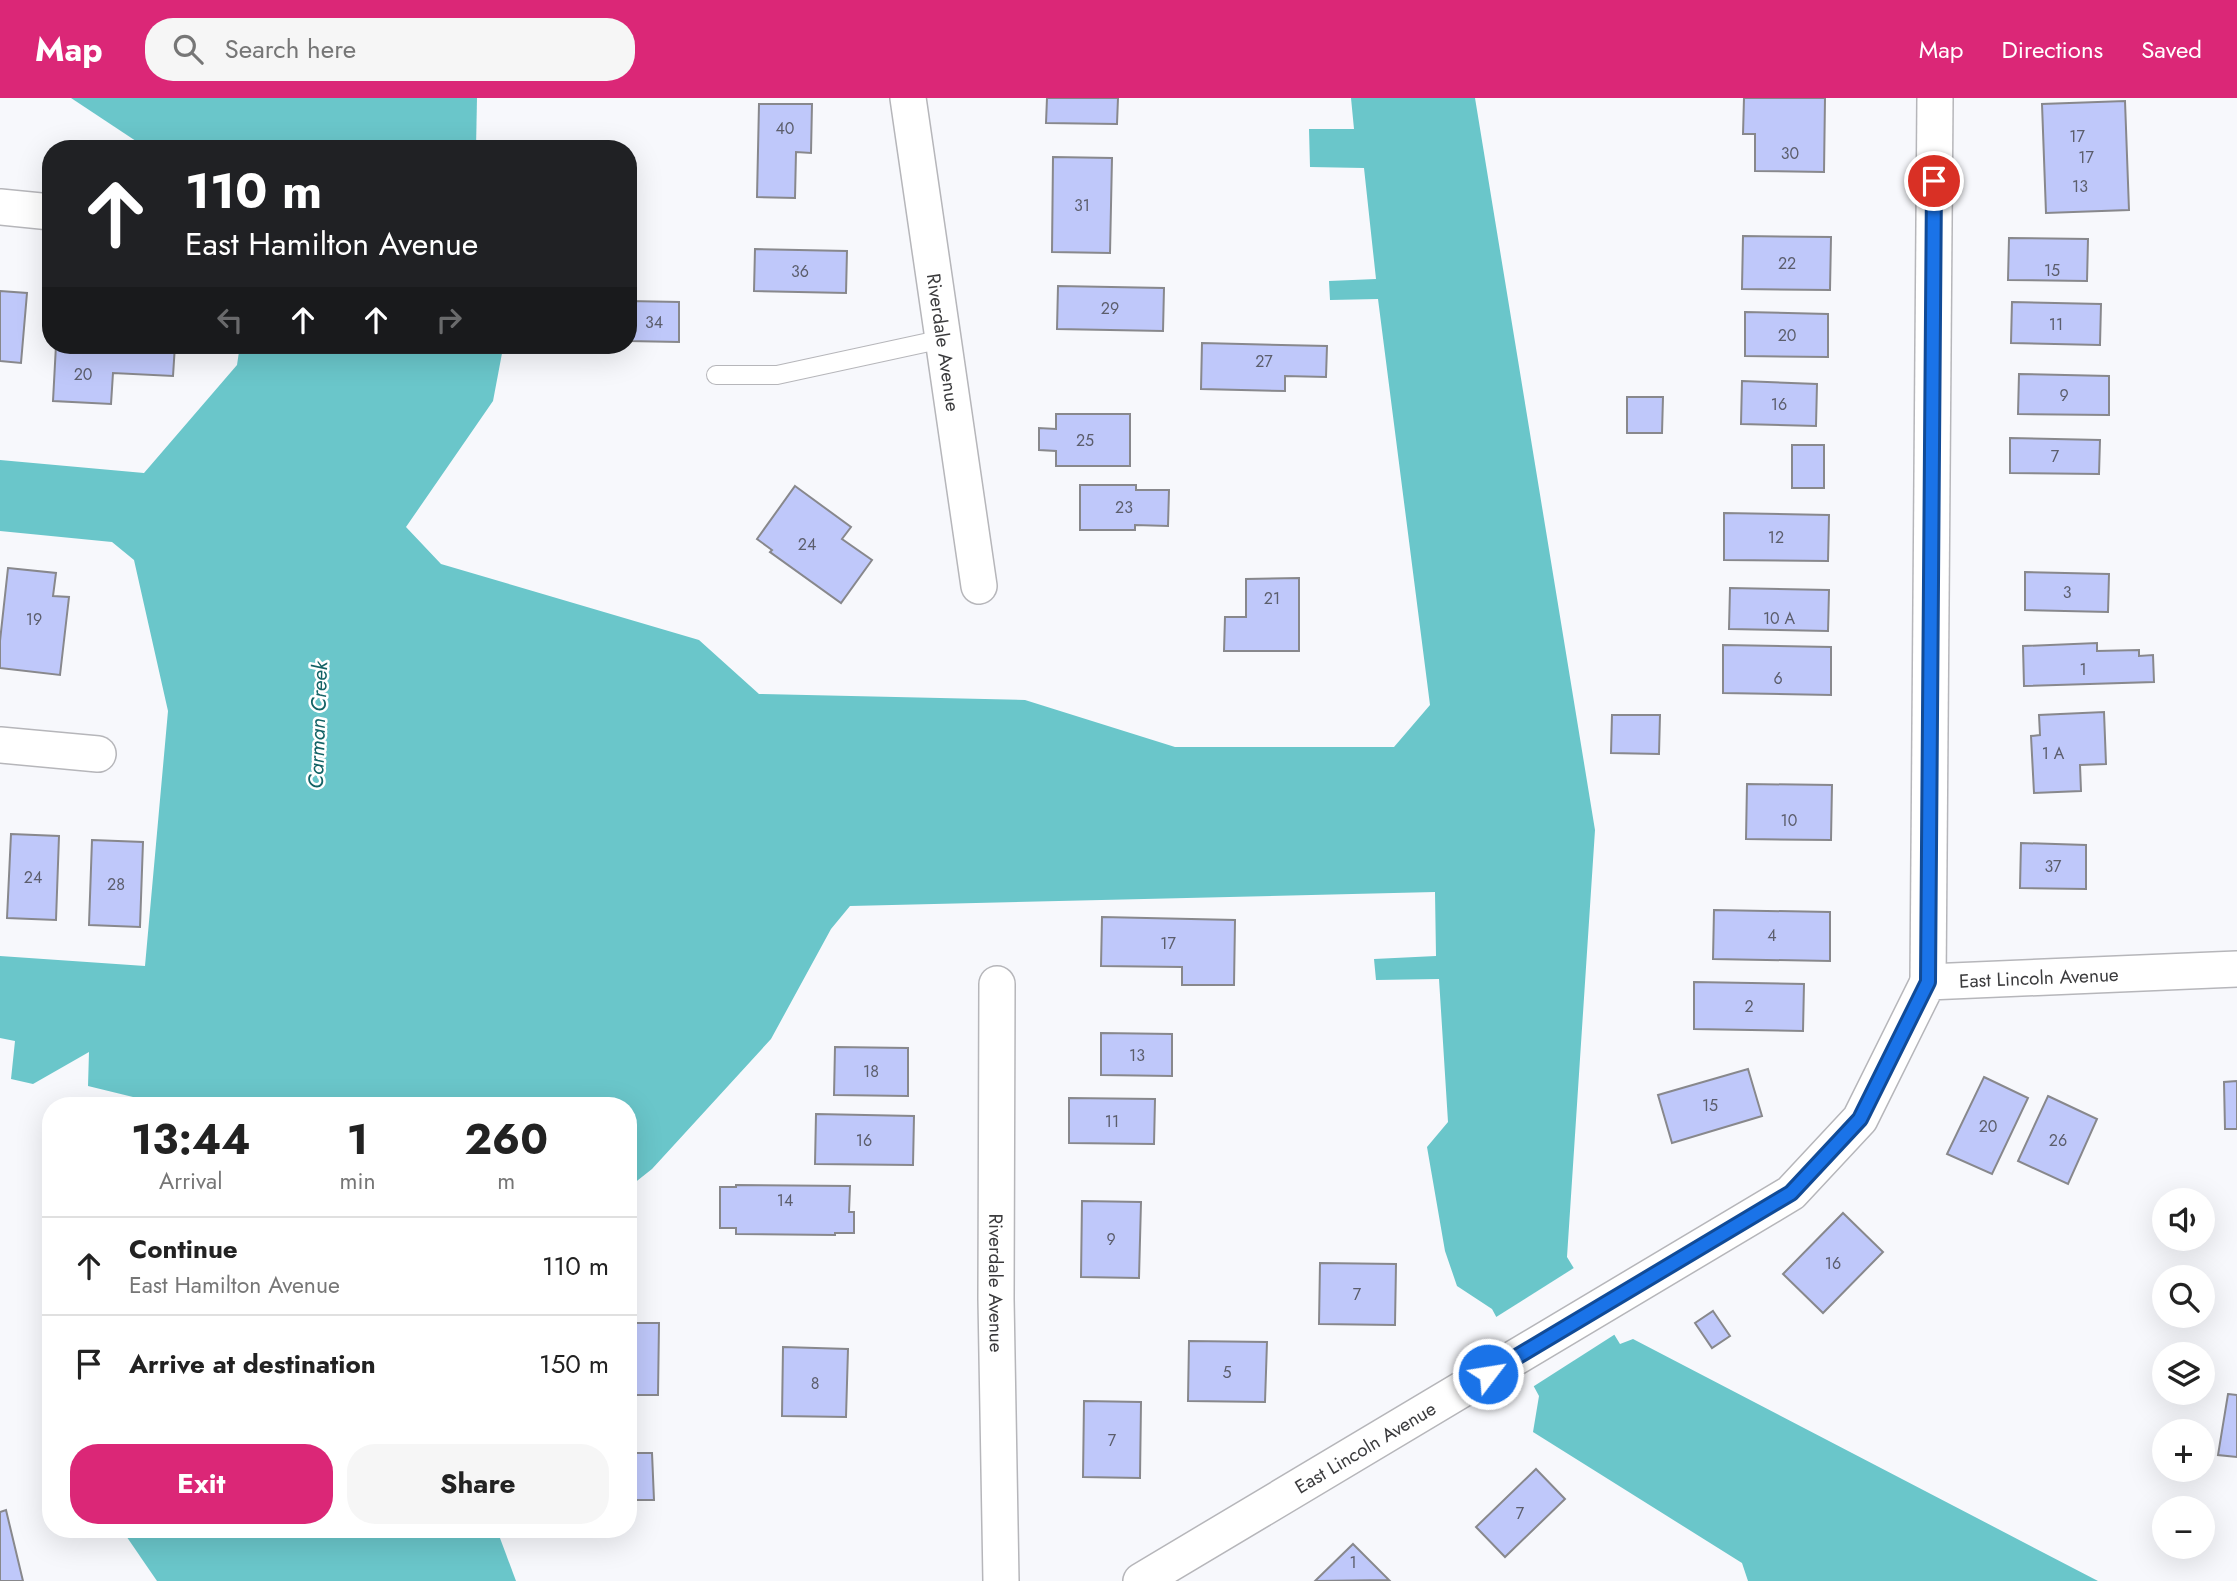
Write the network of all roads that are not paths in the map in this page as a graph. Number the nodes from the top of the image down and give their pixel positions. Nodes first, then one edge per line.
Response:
1 (908, 98) edge
2 (1935, 98) edge
3 (0, 206) edge
4 (42, 211) edge
5 (943, 339) junction
6 (716, 375) dead end
7 (979, 586) dead end
8 (0, 745) edge
9 (98, 754) dead end
10 (2237, 968) edge
11 (1928, 982) junction
12 (997, 984) dead end
13 (1001, 1581) edge
14 (1141, 1581) edge

1 - 5 street, Riverdale Avenue
2 - 11 street
3 - 4 street
5 - 6 lane
5 - 7 street, Riverdale Avenue
8 - 9 street
10 - 11 street, East Lincoln Avenue
11 - 14 street, East Lincoln Avenue
12 - 13 street, Riverdale Avenue

